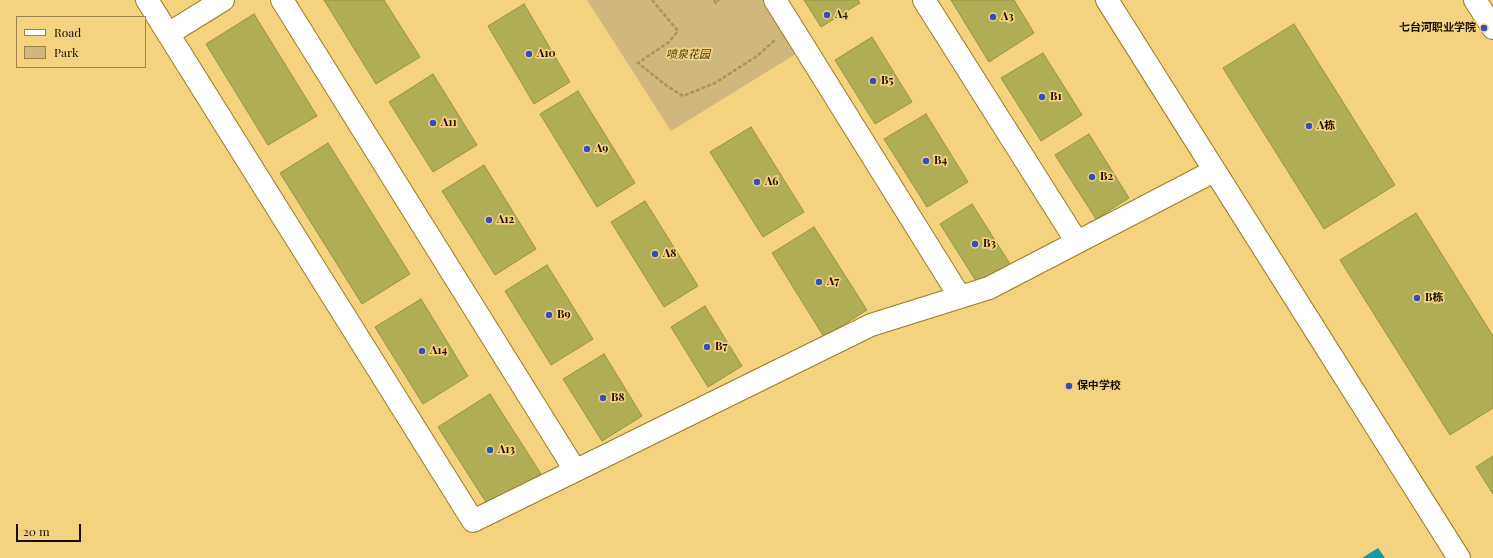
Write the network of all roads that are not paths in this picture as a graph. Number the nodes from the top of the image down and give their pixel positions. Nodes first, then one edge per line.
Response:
1 (147, 0) edge
2 (223, 0) edge
3 (282, 0) edge
4 (775, 0) edge
5 (924, 0) edge
6 (1107, 0) edge
7 (1475, 0) edge
8 (1493, 28) edge
9 (168, 34) junction
10 (1214, 171) junction
11 (1077, 242) junction
12 (960, 297) junction
13 (575, 470) junction
14 (1459, 558) edge

1 - 9 street
2 - 9 street
3 - 13 street
4 - 12 street
5 - 11 street
6 - 10 street
7 - 8 street
9 - 13 street
10 - 11 street
10 - 14 street
11 - 12 street
12 - 13 street

